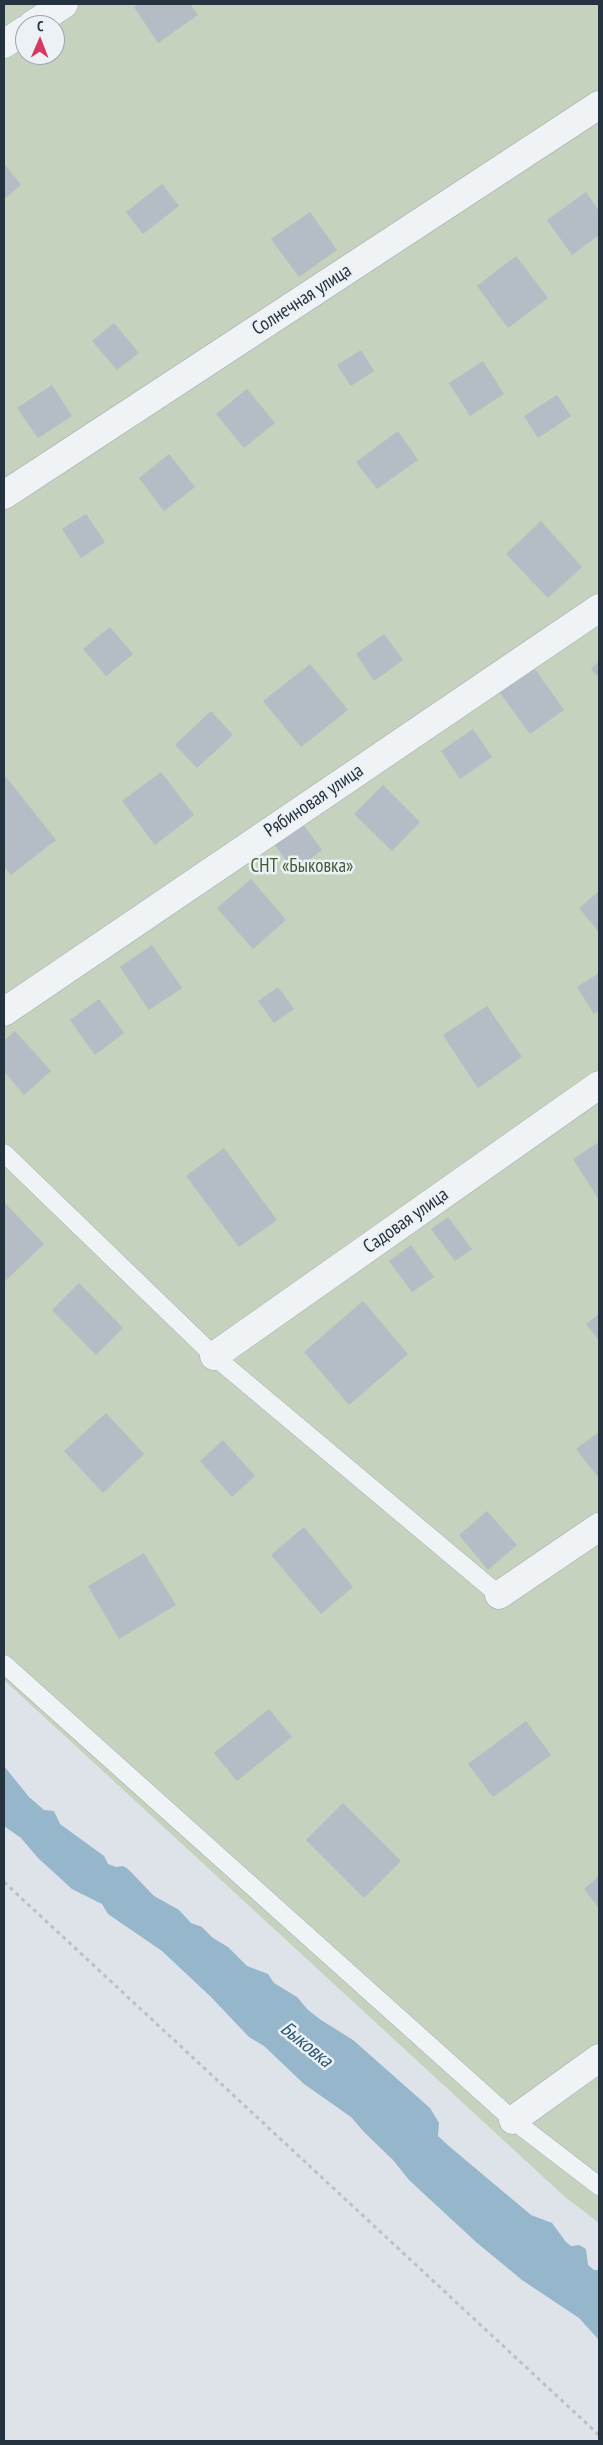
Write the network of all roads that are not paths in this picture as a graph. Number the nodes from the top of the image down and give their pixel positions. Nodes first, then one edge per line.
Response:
1 (64, 4) edge
2 (47, 15) edge
3 (15, 37) edge
4 (4, 44) edge
5 (599, 105) edge
6 (4, 495) edge
7 (599, 608) edge
8 (4, 1012) edge
9 (599, 1085) edge
10 (4, 1153) edge
11 (214, 1356) junction
12 (599, 1527) edge
13 (499, 1596) joint
14 (4, 1664) edge
15 (599, 2058) edge
16 (512, 2120) junction
17 (599, 2186) edge

1 - 2 street
3 - 4 street
5 - 6 street, Солнечная улица
7 - 8 street, Рябиновая улица
9 - 11 street, Садовая улица
10 - 11 lane
11 - 13 lane
12 - 13 street
14 - 16 lane
15 - 16 street
16 - 17 lane

